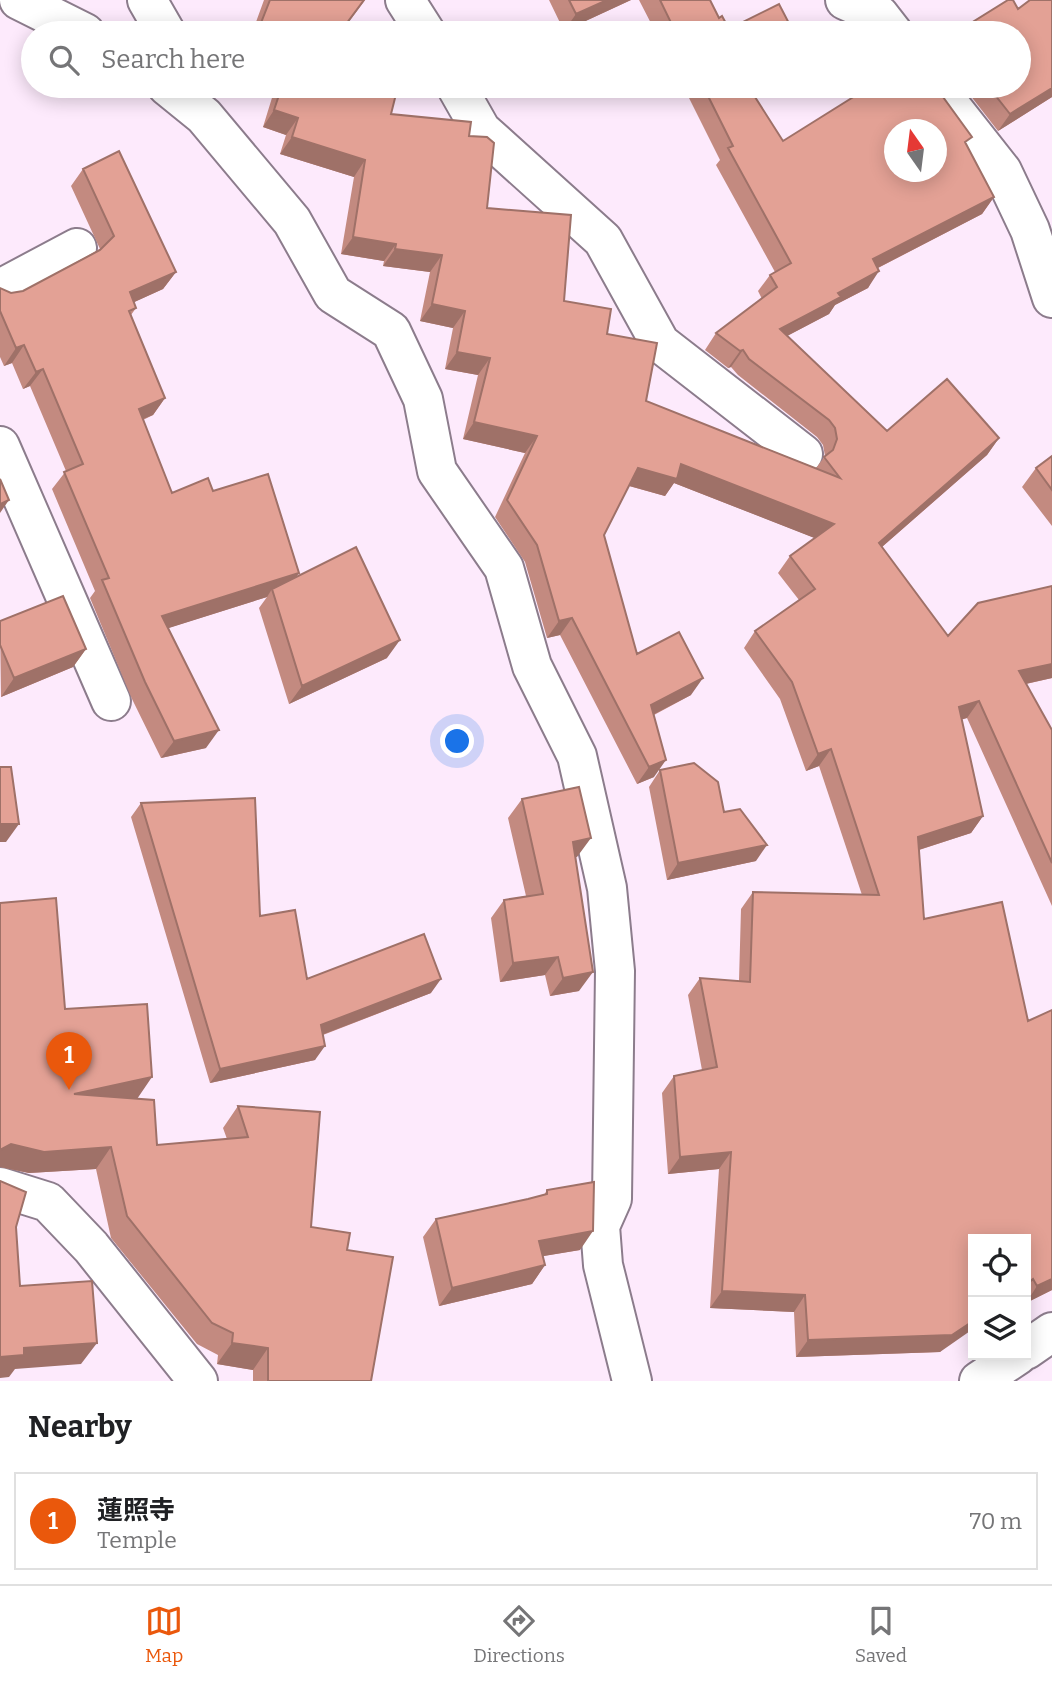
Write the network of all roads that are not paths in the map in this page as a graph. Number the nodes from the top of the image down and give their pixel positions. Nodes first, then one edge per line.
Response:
1 (19, 0) edge
2 (148, 0) edge
3 (405, 0) edge
4 (845, 0) edge
5 (61, 21) edge
6 (159, 21) edge
7 (418, 21) edge
8 (884, 21) edge
9 (463, 98) edge
10 (944, 98) edge
11 (200, 101) edge
12 (77, 248) dead end
13 (0, 289) edge
14 (1052, 298) edge
15 (0, 446) edge
16 (803, 454) dead end
17 (111, 701) dead end
18 (0, 1187) edge
19 (1052, 1332) edge
20 (1031, 1346) edge
21 (1010, 1360) edge
22 (198, 1381) edge
23 (632, 1381) edge
24 (979, 1381) edge

1 - 5 street
2 - 6 street
3 - 7 street
4 - 8 street
9 - 16 street
10 - 14 street
11 - 23 street
12 - 13 street
15 - 17 street
18 - 22 street
19 - 20 street
21 - 24 street

